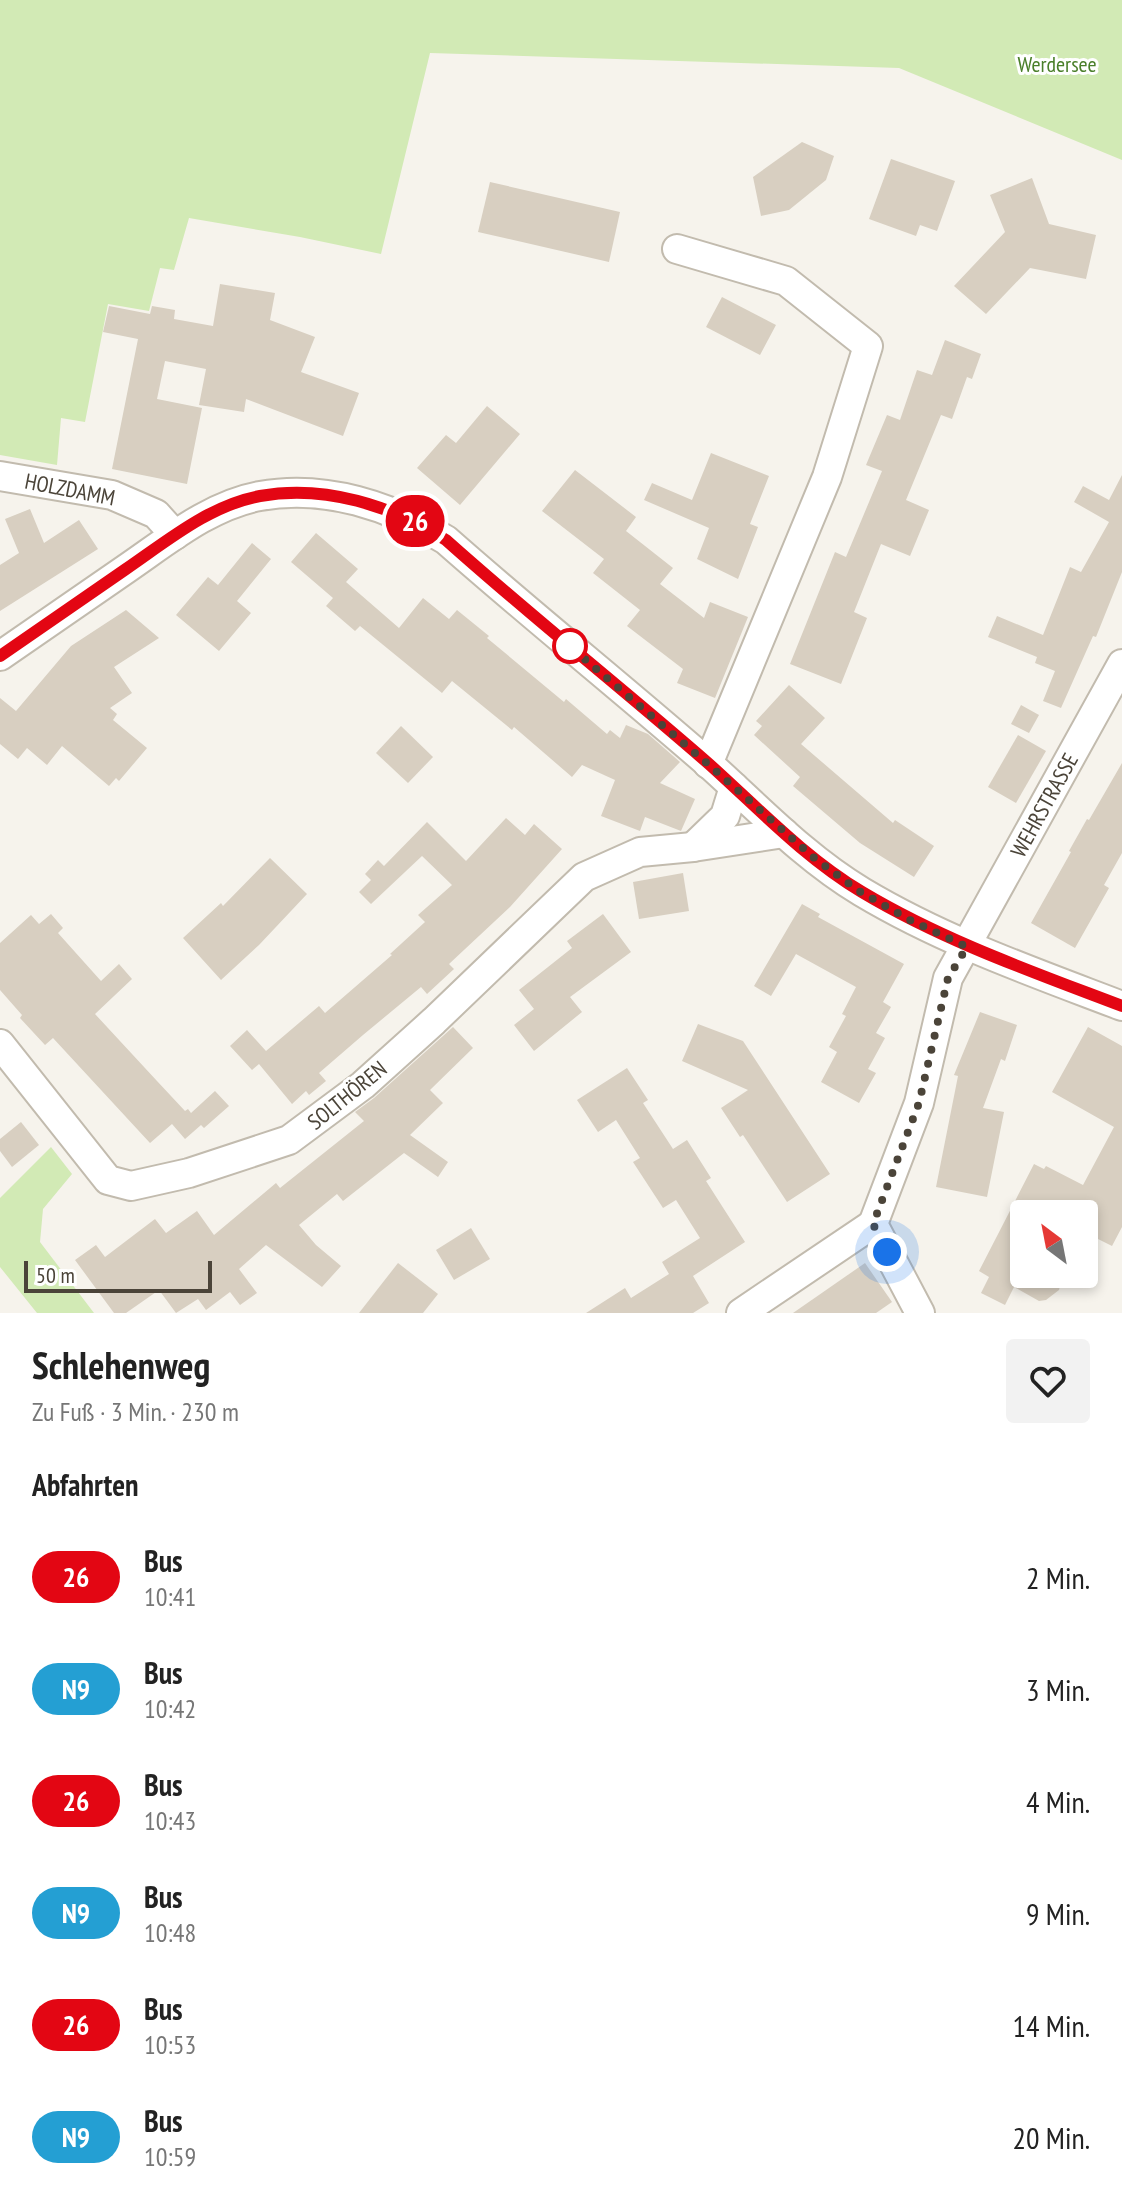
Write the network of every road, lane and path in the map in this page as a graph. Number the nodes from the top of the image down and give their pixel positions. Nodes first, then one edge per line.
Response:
1 (677, 249) dead end
2 (0, 476) edge
3 (175, 535) junction
4 (0, 656) edge
5 (1122, 664) edge
6 (708, 764) junction
7 (734, 787) junction
8 (784, 833) junction
9 (693, 847) junction
10 (967, 947) junction
11 (1122, 1006) edge
12 (0, 1044) edge
13 (873, 1224) junction
14 (741, 1313) edge
15 (920, 1313) edge

1 - 6 street
2 - 3 street, HOLZDAMM
3 - 4 street
3 - 6 street
5 - 10 street, WEHRSTRASSE
6 - 7 street
7 - 8 street
7 - 9 street
8 - 9 street, SOLTHÖREN
8 - 10 street
9 - 12 street, SOLTHÖREN
10 - 11 street
10 - 13 street, WEHRSTRASSE
13 - 14 street
13 - 15 street

